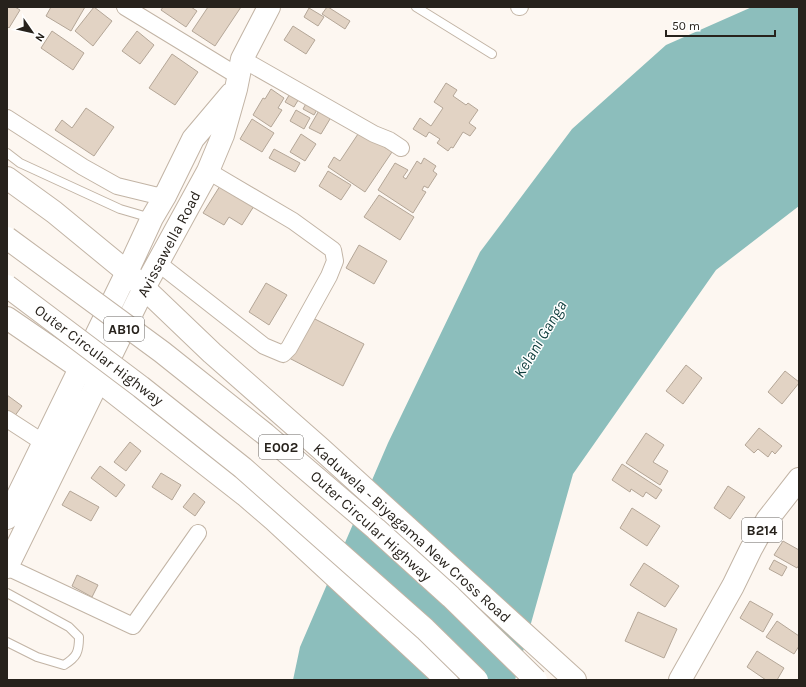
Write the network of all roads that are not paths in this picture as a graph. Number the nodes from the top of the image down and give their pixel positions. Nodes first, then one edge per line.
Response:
1 (124, 7) edge
2 (269, 7) edge
3 (418, 8) edge
4 (492, 54) dead end
5 (239, 75) junction
6 (7, 118) edge
7 (401, 148) dead end
8 (7, 153) edge
9 (208, 171) junction
10 (7, 178) edge
11 (165, 196) junction
12 (152, 218) junction
13 (7, 238) edge
14 (158, 263) junction
15 (127, 272) junction
16 (7, 286) edge
17 (144, 288) junction
18 (7, 318) edge
19 (80, 368) junction
20 (98, 380) junction
21 (7, 419) edge
22 (44, 443) junction
23 (799, 479) edge
24 (7, 518) edge
25 (198, 533) dead end
26 (7, 567) edge
27 (733, 586) junction
28 (7, 593) edge
29 (7, 642) edge
30 (448, 680) edge
31 (477, 680) edge
32 (536, 680) edge
33 (575, 680) edge
34 (680, 680) edge
35 (696, 680) edge

1 - 5 street
2 - 5 main road, Avissawella Road / AB10
3 - 4 lane
5 - 7 street
5 - 9 main road, Avissawella Road / AB10
5 - 11 main road, Avissawella Road / AB10
6 - 11 street
8 - 12 lane
9 - 14 main road, Avissawella Road / AB10
9 - 14 street
10 - 15 main road, Kaduwela - Biyagama New Cross Road
11 - 12 main road, Avissawella Road / AB10
12 - 15 main road, Avissawella Road / AB10
13 - 32 main road, Outer Circular Highway / E002, bridge
14 - 17 main road, Avissawella Road / AB10
15 - 17 main road, Kaduwela - Biyagama New Cross Road
15 - 19 main road, Avissawella Road / AB10
16 - 31 main road, Outer Circular Highway / E002, bridge
17 - 20 main road, Avissawella Road / AB10
17 - 33 main road, Kaduwela - Biyagama New Cross Road
18 - 19 main road
19 - 20 main road
19 - 22 main road, Avissawella Road / AB10
20 - 26 main road, Avissawella Road / AB10
20 - 30 main road
21 - 22 street
22 - 24 main road, Avissawella Road / AB10
23 - 27 main road, B214
25 - 26 street
27 - 34 main road, B214
27 - 35 main road, B214
28 - 29 lane

